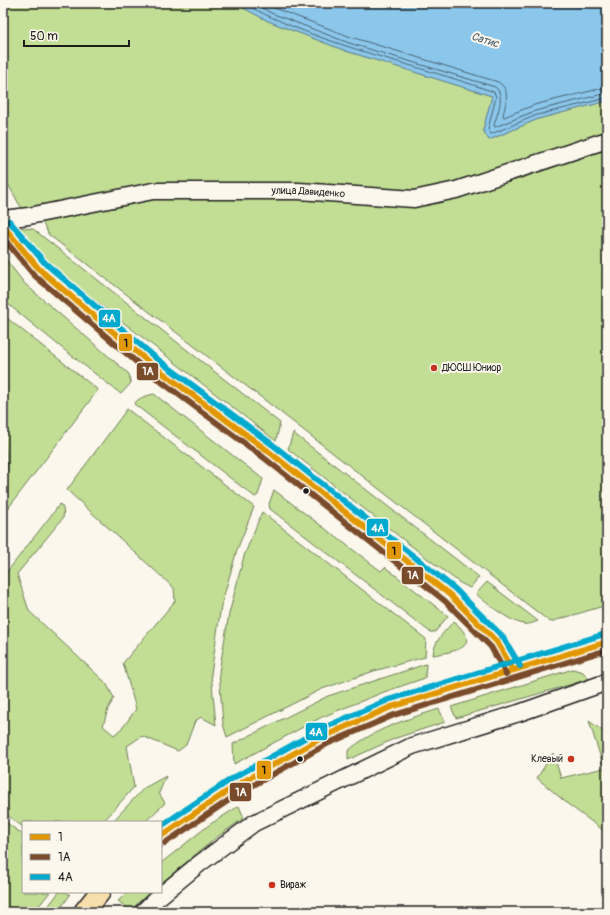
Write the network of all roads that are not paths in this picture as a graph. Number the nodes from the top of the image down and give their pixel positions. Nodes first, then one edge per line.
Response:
1 (607, 140) edge
2 (3, 219) edge
3 (3, 226) edge
4 (607, 642) edge
5 (513, 670) junction
6 (607, 682) edge
7 (162, 835) edge
8 (99, 893) edge
9 (84, 912) edge
10 (143, 912) edge

1 - 2 street, улица Давиденко
3 - 5 street
4 - 5 main road
5 - 7 main road
6 - 10 street
8 - 9 main road

